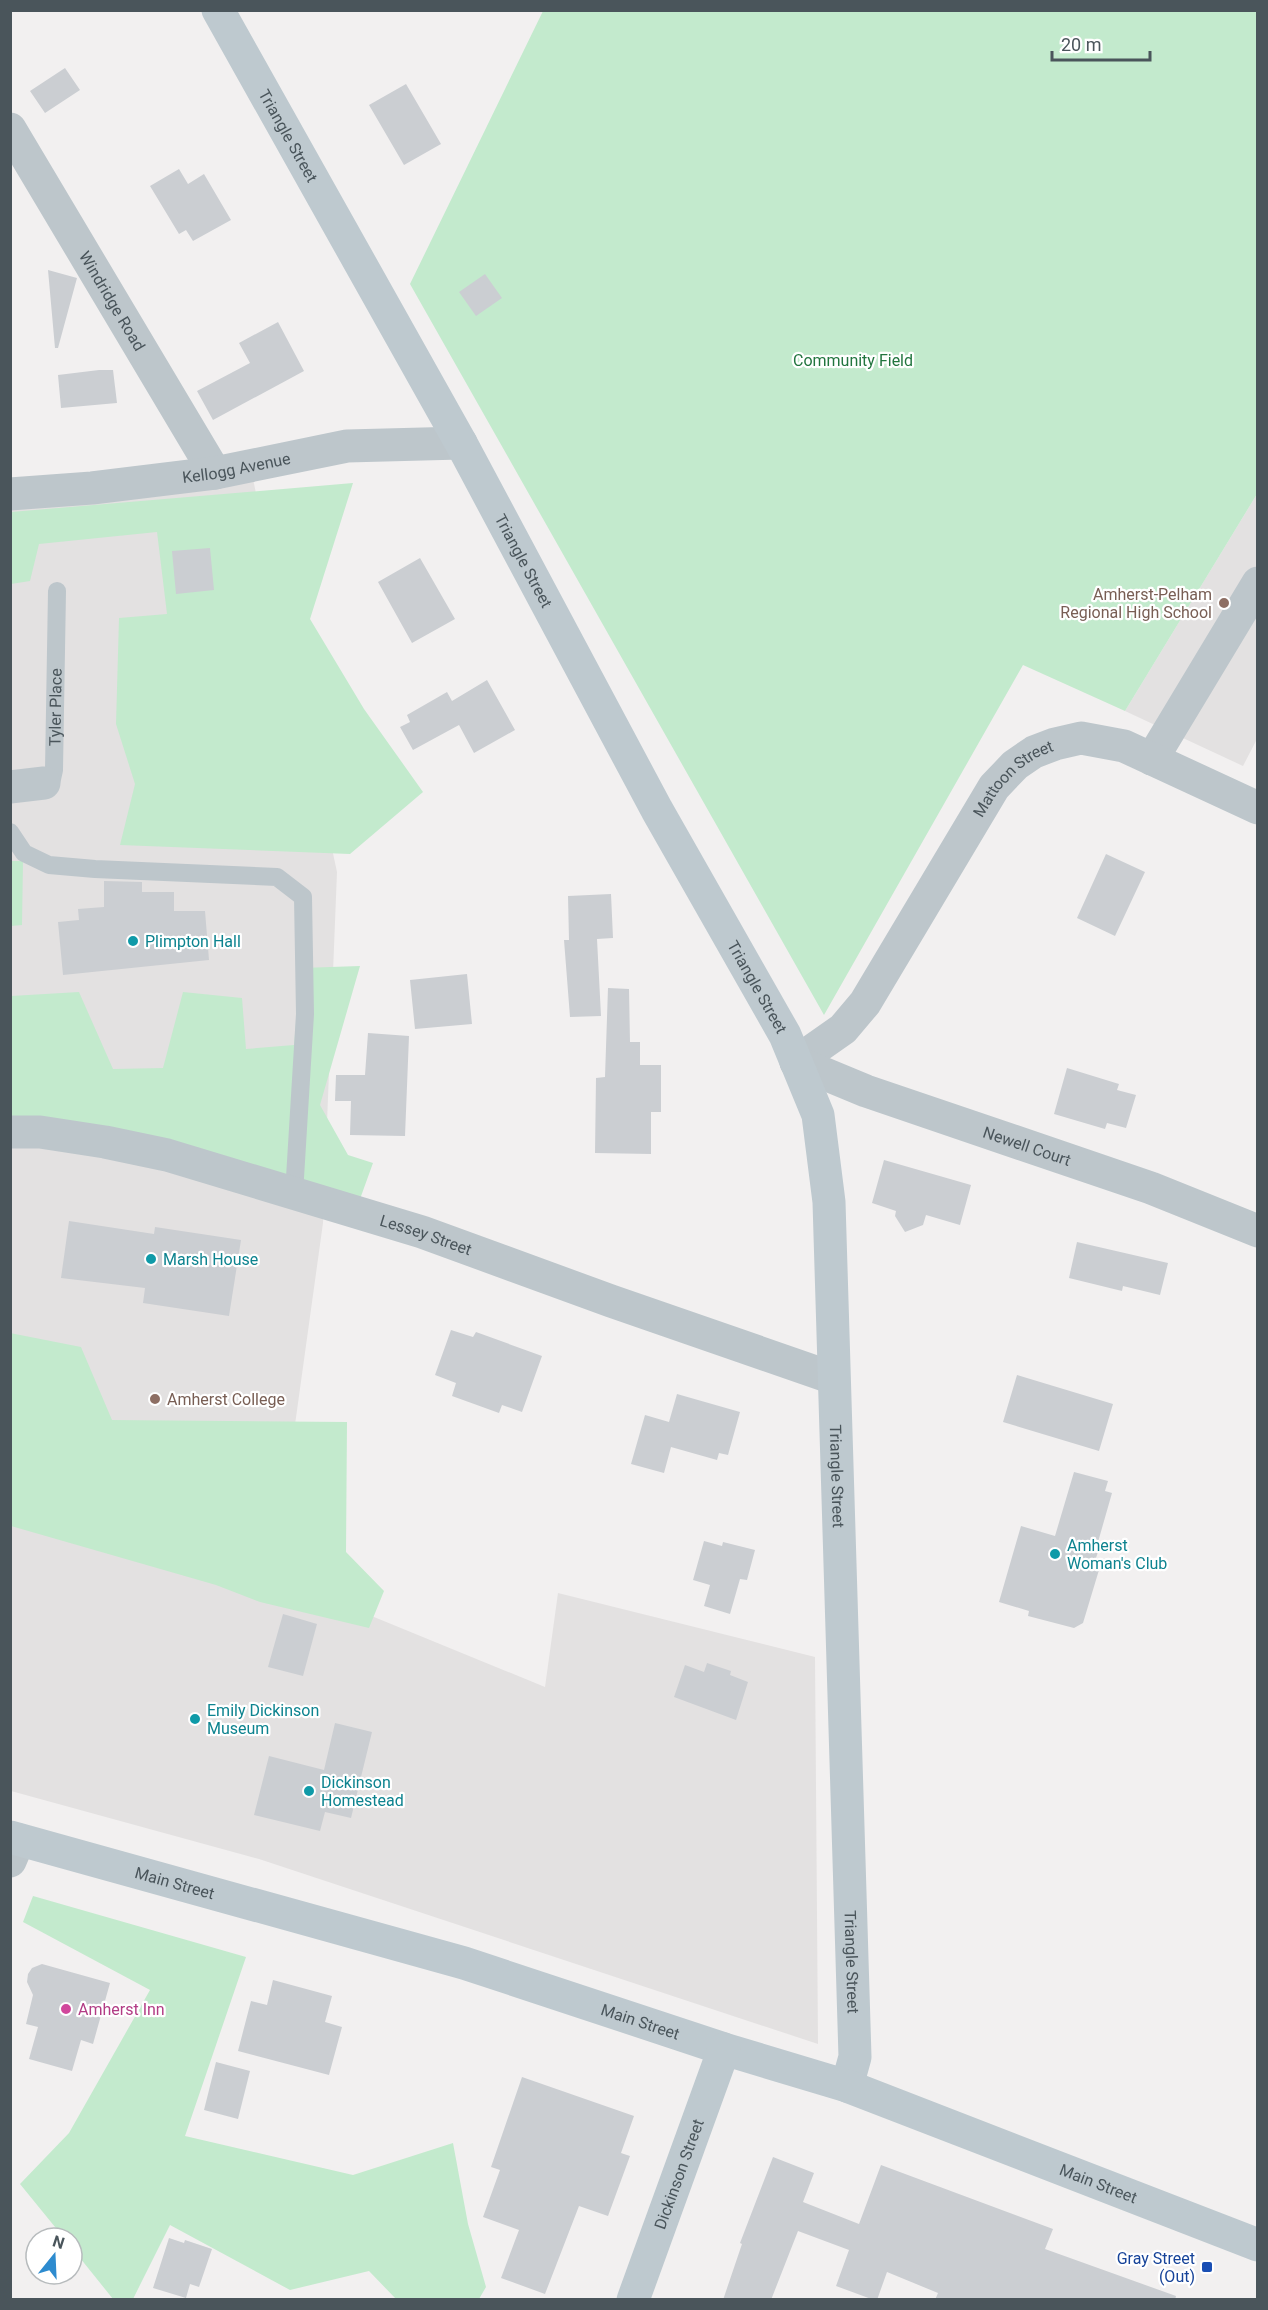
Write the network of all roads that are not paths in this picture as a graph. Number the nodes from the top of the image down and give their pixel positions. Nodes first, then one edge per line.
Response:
1 (218, 10) edge
2 (10, 129) edge
3 (461, 443) junction
4 (214, 472) junction
5 (10, 494) edge
6 (1257, 583) edge
7 (57, 591) dead end
8 (1152, 759) junction
9 (44, 783) joint
10 (10, 787) edge
11 (1257, 808) edge
12 (10, 832) edge
13 (796, 1062) junction
14 (10, 1132) edge
15 (294, 1194) junction
16 (1257, 1231) edge
17 (833, 1378) junction
18 (14, 1846) edge
19 (724, 2049) junction
20 (847, 2086) junction
21 (1257, 2245) edge
22 (633, 2300) edge

1 - 3 main road, Triangle Street
2 - 4 street, Windridge Road
3 - 4 street, Kellogg Avenue
3 - 13 main road, Triangle Street
4 - 5 street, Kellogg Avenue
6 - 8 street
7 - 9 lane, Tyler Place
8 - 11 street, Mattoon Street
8 - 13 street, Mattoon Street
9 - 10 street, Tyler Place
12 - 15 lane
13 - 16 street, Newell Court
13 - 17 main road, Triangle Street
14 - 15 street, Lessey Street
15 - 17 street, Lessey Street
17 - 20 main road, Triangle Street
18 - 19 main road, Main Street
19 - 20 main road, Main Street
19 - 22 main road, Dickinson Street
20 - 21 main road, Main Street

